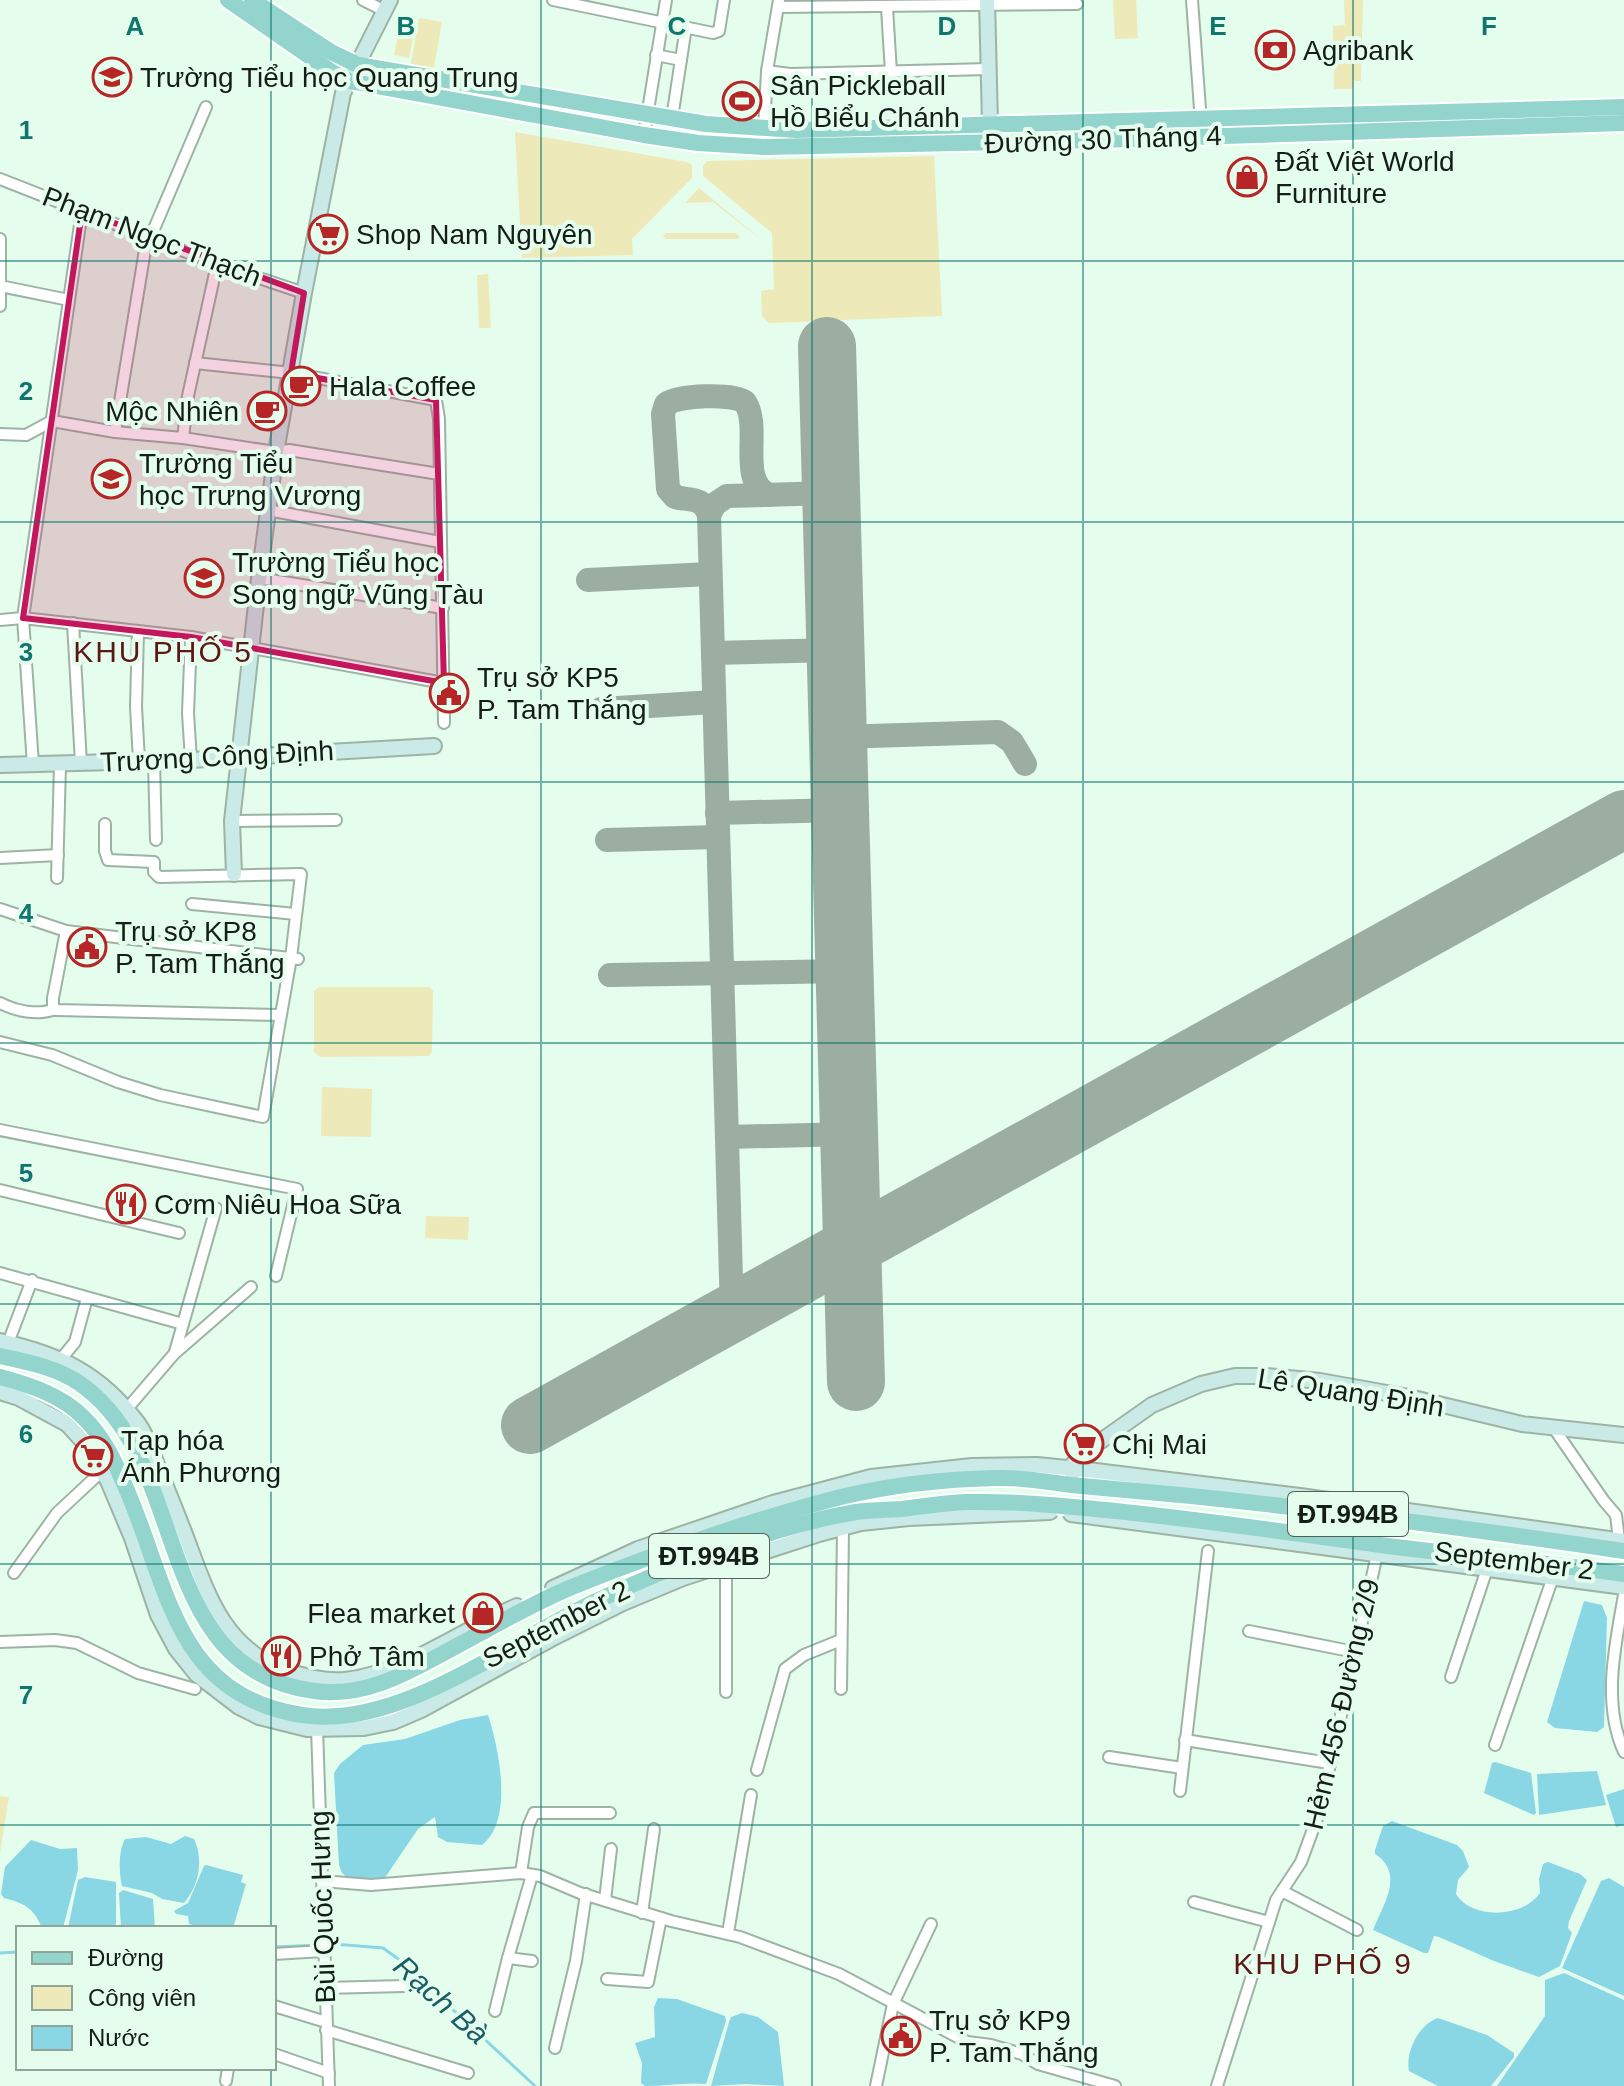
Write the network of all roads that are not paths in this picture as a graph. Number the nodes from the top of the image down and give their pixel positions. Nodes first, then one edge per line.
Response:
1 (228, 0) edge
2 (252, 0) edge
3 (363, 0) edge
4 (553, 0) edge
5 (666, 0) edge
6 (724, 0) edge
7 (1192, 0) edge
8 (988, 2) edge
9 (778, 3) edge
10 (900, 4) edge
11 (1077, 4) dead end
12 (387, 6) edge
13 (887, 8) junction
14 (662, 22) junction
15 (686, 27) junction
16 (656, 55) junction
17 (681, 60) junction
18 (358, 65) junction
19 (989, 69) junction
20 (767, 71) junction
21 (891, 72) junction
22 (349, 81) junction
23 (206, 107) dead end
24 (1624, 107) edge
25 (648, 114) junction
26 (672, 118) junction
27 (1200, 118) junction
28 (699, 123) junction
29 (990, 123) junction
30 (1624, 123) edge
31 (764, 129) junction
32 (644, 135) junction
33 (1202, 136) junction
34 (698, 143) junction
35 (985, 143) junction
36 (0, 179) edge
37 (82, 211) junction
38 (150, 236) junction
39 (0, 239) edge
40 (217, 264) junction
41 (0, 286) edge
42 (304, 293) junction
43 (69, 300) junction
44 (0, 306) edge
45 (195, 363) junction
46 (291, 373) junction
47 (52, 421) junction
48 (115, 432) junction
49 (0, 434) edge
50 (183, 438) junction
51 (276, 452) junction
52 (439, 474) junction
53 (268, 510) junction
54 (440, 542) junction
55 (259, 578) junction
56 (443, 608) junction
57 (23, 618) junction
58 (0, 620) edge
59 (73, 623) junction
60 (138, 631) junction
61 (191, 637) junction
62 (250, 649) junction
63 (444, 683) junction
64 (444, 723) dead end
65 (434, 746) dead end
66 (237, 757) junction
67 (191, 760) junction
68 (147, 761) junction
69 (81, 763) junction
70 (0, 765) edge
71 (33, 765) junction
72 (60, 765) junction
73 (336, 820) dead end
74 (232, 821) junction
75 (105, 824) dead end
76 (156, 840) dead end
77 (58, 855) junction
78 (0, 858) edge
79 (234, 874) junction
80 (57, 878) dead end
81 (192, 904) dead end
82 (0, 909) edge
83 (296, 914) junction
84 (66, 931) junction
85 (295, 958) junction
86 (0, 1003) edge
87 (55, 1009) junction
88 (279, 1015) junction
89 (0, 1042) edge
90 (0, 1130) edge
91 (0, 1190) edge
92 (216, 1208) dead end
93 (179, 1233) dead end
94 (0, 1273) edge
95 (276, 1276) dead end
96 (32, 1280) junction
97 (251, 1287) dead end
98 (87, 1298) junction
99 (183, 1324) junction
100 (3, 1347) edge
101 (174, 1354) junction
102 (61, 1359) junction
103 (0, 1377) edge
104 (0, 1392) edge
105 (126, 1410) junction
106 (1553, 1427) junction
107 (1624, 1435) edge
108 (102, 1471) junction
109 (1072, 1476) junction
110 (843, 1528) junction
111 (1622, 1545) edge
112 (1378, 1550) junction
113 (1208, 1551) dead end
114 (726, 1563) junction
115 (1487, 1569) junction
116 (14, 1573) dead end
117 (1624, 1576) edge
118 (1553, 1577) junction
119 (1624, 1587) edge
120 (1624, 1595) edge
121 (506, 1615) junction
122 (1249, 1631) dead end
123 (841, 1640) junction
124 (0, 1642) edge
125 (522, 1647) junction
126 (1355, 1652) junction
127 (1451, 1677) dead end
128 (195, 1689) dead end
129 (841, 1689) dead end
130 (726, 1692) dead end
131 (317, 1728) junction
132 (1185, 1740) junction
133 (1495, 1745) dead end
134 (1624, 1752) edge
135 (1109, 1757) dead end
136 (1329, 1763) junction
137 (1182, 1768) junction
138 (757, 1770) dead end
139 (1180, 1791) dead end
140 (751, 1795) dead end
141 (610, 1813) dead end
142 (654, 1829) dead end
143 (611, 1849) dead end
144 (526, 1874) junction
145 (322, 1881) junction
146 (1282, 1891) junction
147 (586, 1894) junction
148 (605, 1900) junction
149 (1194, 1902) dead end
150 (642, 1913) junction
151 (661, 1918) junction
152 (1269, 1922) junction
153 (931, 1924) dead end
154 (1357, 1930) dead end
155 (728, 1933) junction
156 (323, 1951) junction
157 (276, 1954) edge
158 (508, 1958) junction
159 (532, 1961) dead end
160 (607, 1979) dead end
161 (404, 1986) dead end
162 (324, 1988) junction
163 (893, 2004) junction
164 (276, 2007) edge
165 (495, 2011) dead end
166 (326, 2026) junction
167 (555, 2048) dead end
168 (276, 2055) edge
169 (228, 2070) edge
170 (329, 2073) junction
171 (468, 2073) dead end
172 (226, 2081) dead end
173 (1084, 2082) edge
174 (329, 2086) edge
175 (876, 2086) edge
176 (1115, 2086) edge
177 (1217, 2086) edge

1 - 22 main road, Đường 30 Tháng 4
2 - 18 main road, Đường 30 Tháng 4
3 - 12 street
4 - 14 street
5 - 14 street
6 - 15 street
7 - 27 street
8 - 10 street
8 - 11 street
8 - 19 main road
9 - 13 street
9 - 20 street
10 - 13 street
12 - 18 main road
13 - 21 street
14 - 15 street
14 - 16 street
15 - 17 street
16 - 17 street
16 - 25 street
17 - 26 street
18 - 22 main road
18 - 25 main road, Đường 30 Tháng 4
19 - 21 street
19 - 29 main road
20 - 21 street
20 - 31 street
22 - 32 main road, Đường 30 Tháng 4
22 - 42 main road
23 - 38 street
24 - 27 main road, Đường 30 Tháng 4
25 - 26 main road, Đường 30 Tháng 4
25 - 32 street
26 - 28 main road, Đường 30 Tháng 4
27 - 29 main road, Đường 30 Tháng 4
27 - 33 street
28 - 31 main road, Đường 30 Tháng 4
28 - 34 main road
29 - 31 main road, Đường 30 Tháng 4
29 - 35 main road
30 - 33 main road, Đường 30 Tháng 4
32 - 34 main road, Đường 30 Tháng 4
33 - 35 main road, Đường 30 Tháng 4
34 - 35 main road, Đường 30 Tháng 4
36 - 37 street, Phạm Ngọc Thạch
37 - 38 street, Phạm Ngọc Thạch
37 - 43 street
38 - 40 street, Phạm Ngọc Thạch
38 - 48 street
39 - 41 street
40 - 42 street, Phạm Ngọc Thạch
40 - 45 street
41 - 43 street
41 - 44 street
42 - 46 main road
43 - 47 street
45 - 46 street
45 - 50 street
46 - 51 main road
46 - 52 street
47 - 48 street
47 - 49 street
47 - 57 street
48 - 50 street
50 - 51 street
51 - 52 street
51 - 53 main road
52 - 54 street
53 - 54 street
53 - 55 main road
54 - 56 street
55 - 56 street
55 - 62 main road
56 - 63 street
57 - 58 street
57 - 59 street
57 - 71 street
59 - 60 street
59 - 69 street
60 - 61 street
60 - 68 street
61 - 62 street
61 - 67 street
62 - 63 street
62 - 66 main road
63 - 64 street
65 - 66 main road, Trương Công Định
66 - 67 main road, Trương Công Định
66 - 74 main road
67 - 68 main road, Trương Công Định
68 - 69 main road, Trương Công Định
68 - 76 street
69 - 72 main road, Trương Công Định
70 - 71 main road, Trương Công Định
71 - 72 main road, Trương Công Định
72 - 77 street
73 - 74 street
74 - 79 main road
75 - 79 street
77 - 78 street
77 - 80 street
79 - 83 street
81 - 83 street
82 - 84 street
83 - 85 street
84 - 85 street
84 - 87 street
85 - 88 street
86 - 87 street
87 - 88 street
88 - 89 street
90 - 95 street
91 - 93 street
92 - 99 street
94 - 96 street
96 - 98 street
96 - 100 street
97 - 101 street
98 - 99 street
98 - 102 street
99 - 101 street
100 - 102 main road, September 2 / ĐT.994B
100 - 121 main road, September 2 / ĐT.994B
101 - 105 street
102 - 105 main road, September 2 / ĐT.994B
103 - 125 main road, September 2 / ĐT.994B
104 - 108 main road, September 2 / ĐT.994B
105 - 121 main road, September 2 / ĐT.994B
106 - 107 main road, Lê Quang Định
106 - 109 main road, Lê Quang Định
106 - 111 street
108 - 116 street
108 - 131 main road, September 2 / ĐT.994B
109 - 111 main road, September 2 / ĐT.994B
109 - 121 main road, September 2 / ĐT.994B
110 - 112 main road, September 2 / ĐT.994B
110 - 114 main road, September 2 / ĐT.994B
110 - 123 street
111 - 117 main road
112 - 115 main road, September 2 / ĐT.994B
112 - 117 main road, September 2 / ĐT.994B
112 - 125 main road, September 2 / ĐT.994B
112 - 126 street, Hẻm 456 Đường 2/9
113 - 132 street
114 - 125 main road, September 2 / ĐT.994B
114 - 130 street
115 - 118 main road, September 2 / ĐT.994B
115 - 127 street
118 - 119 main road, September 2 / ĐT.994B
118 - 133 street
120 - 134 street
121 - 125 main road
122 - 126 street
123 - 129 street
123 - 138 street
124 - 128 street
125 - 131 main road, September 2 / ĐT.994B
126 - 136 street, Hẻm 456 Đường 2/9
131 - 145 street, Bùi Quốc Hưng
132 - 136 street
132 - 137 street
135 - 137 street
136 - 146 street, Hẻm 456 Đường 2/9
137 - 139 street
140 - 155 street
141 - 144 street
142 - 150 street
143 - 148 street
144 - 145 street
144 - 147 street
144 - 158 street
145 - 156 street, Bùi Quốc Hưng
146 - 152 street, Hẻm 456 Đường 2/9
146 - 154 street
147 - 148 street
147 - 167 street
148 - 150 street
149 - 152 street
150 - 151 street
151 - 155 street
151 - 160 street
152 - 177 street, Hẻm 456 Đường 2/9
153 - 163 street
155 - 163 street
156 - 157 street
156 - 162 street, Bùi Quốc Hưng
158 - 159 street
158 - 165 street
161 - 162 street
162 - 166 street, Bùi Quốc Hưng
163 - 173 street
163 - 175 street
164 - 166 street
166 - 170 street, Bùi Quốc Hưng
166 - 171 street
168 - 170 street
169 - 172 street
170 - 174 street, Bùi Quốc Hưng
173 - 176 street

